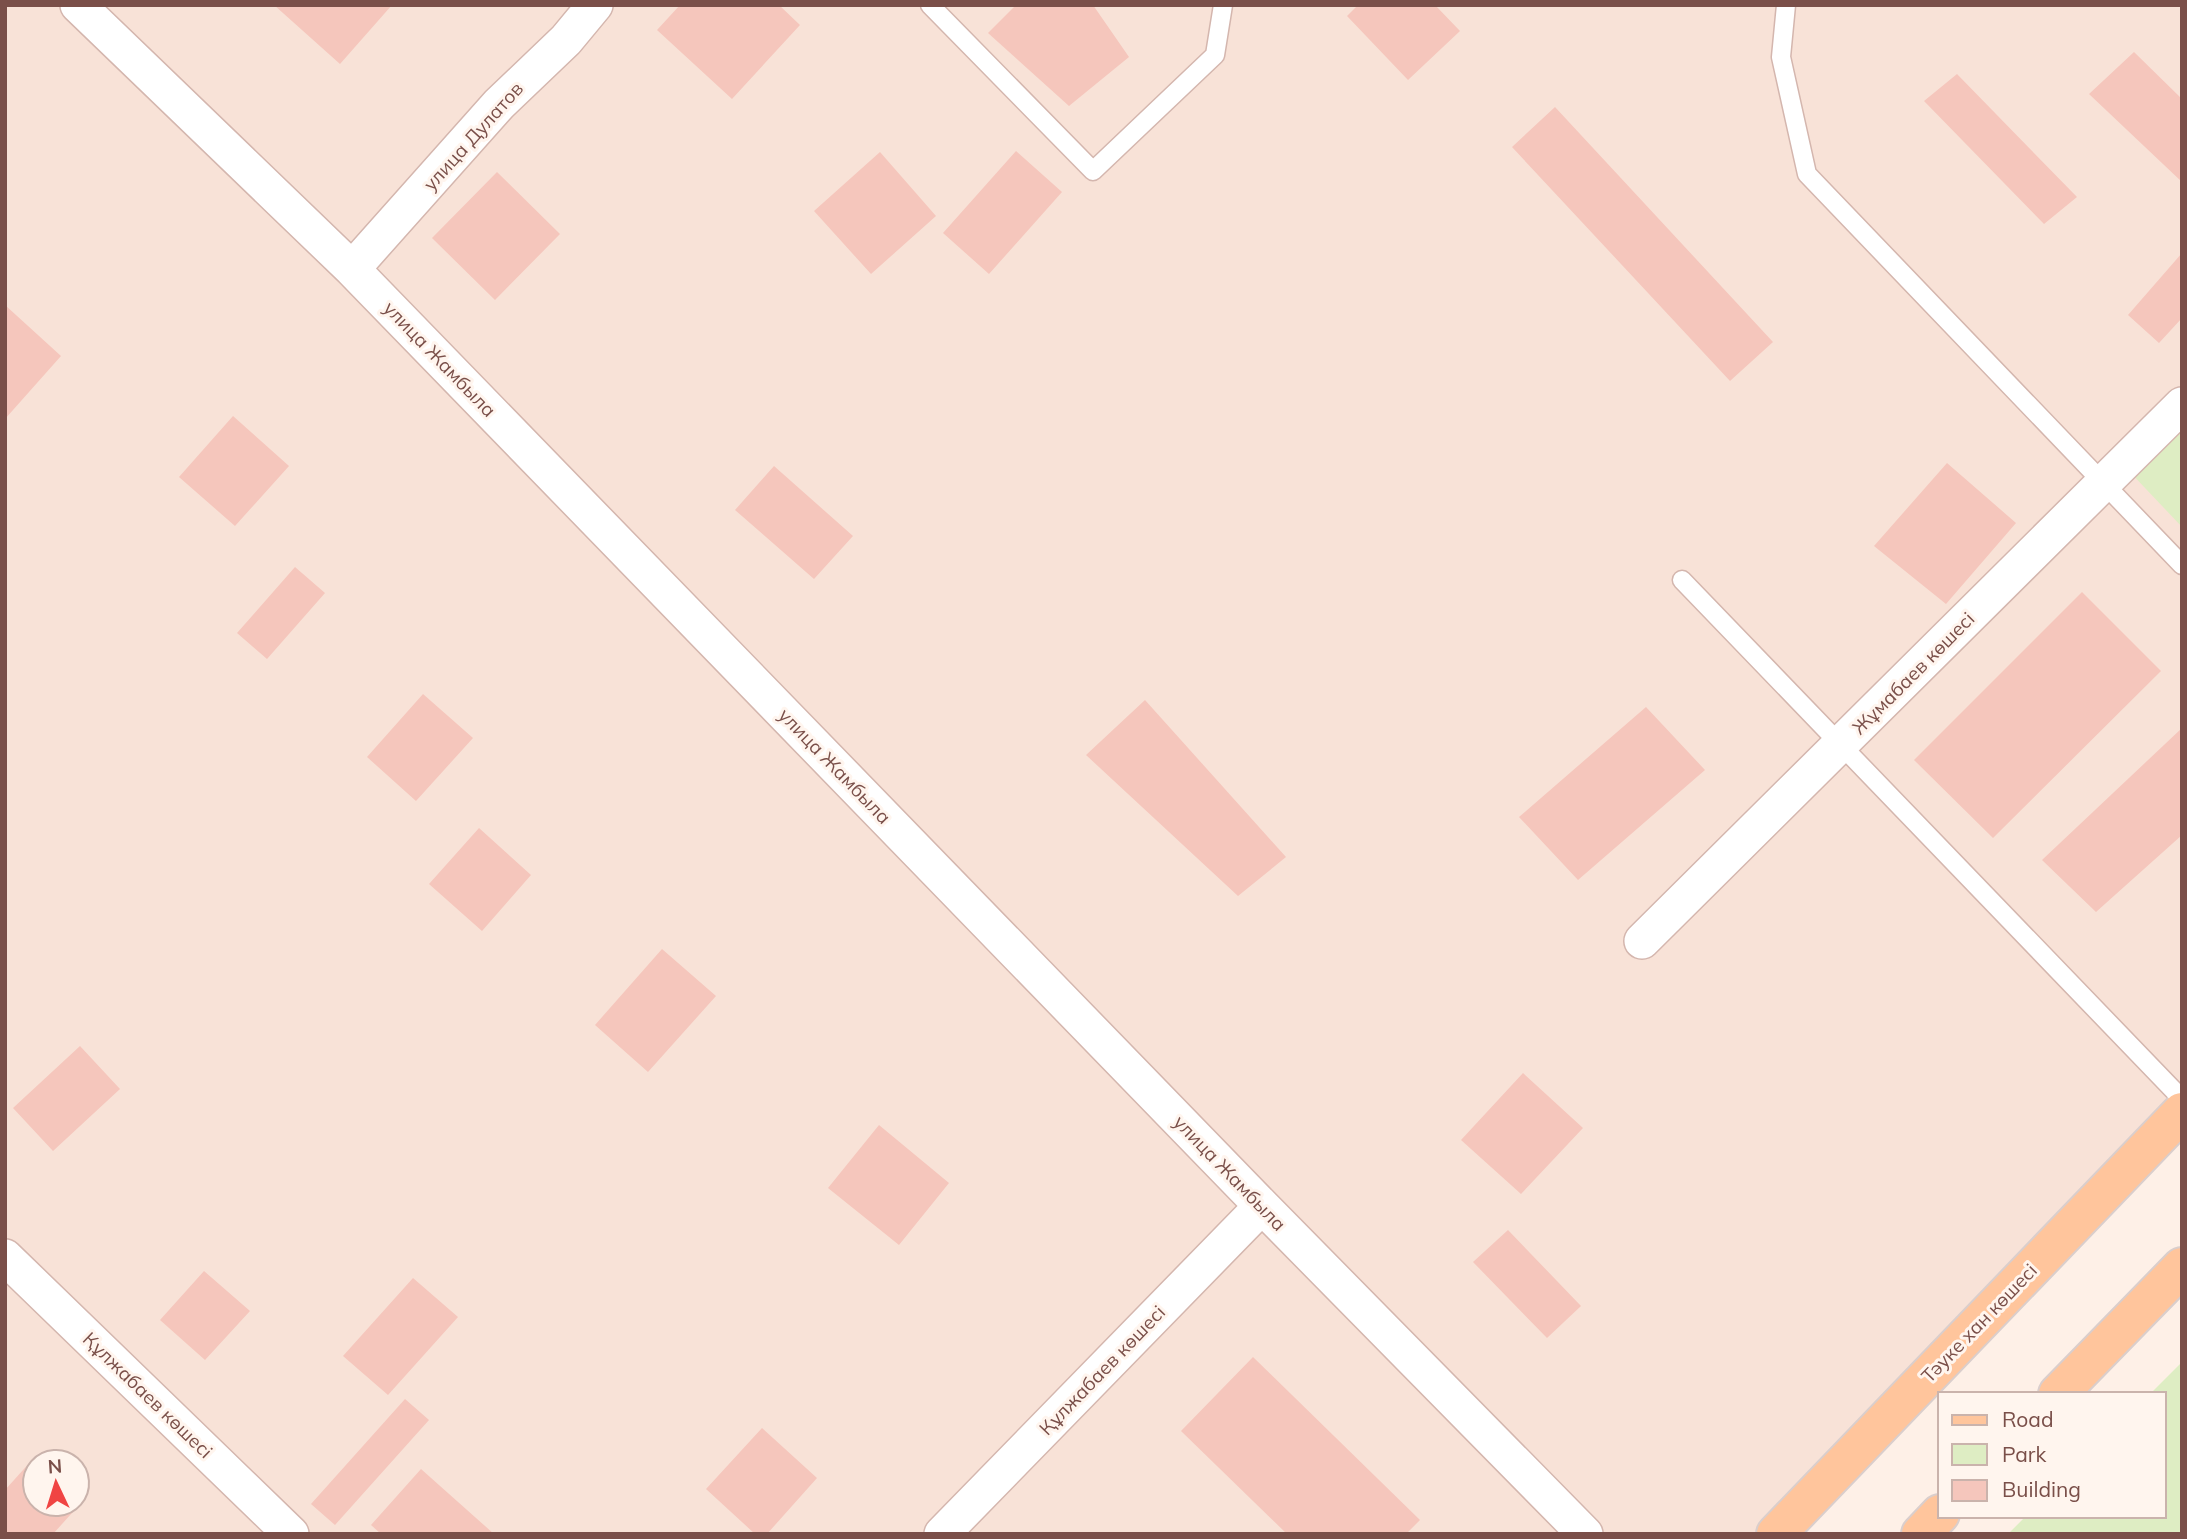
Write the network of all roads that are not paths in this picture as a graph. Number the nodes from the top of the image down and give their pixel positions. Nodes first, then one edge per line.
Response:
1 (78, 5) edge
2 (595, 5) edge
3 (930, 5) edge
4 (1223, 5) edge
5 (1786, 5) edge
6 (352, 269) junction
7 (2182, 405) edge
8 (2104, 484) junction
9 (2182, 565) edge
10 (1682, 580) dead end
11 (1840, 745) junction
12 (1642, 941) dead end
13 (2182, 1099) edge
14 (2182, 1112) edge
15 (1262, 1206) junction
16 (5, 1257) edge
17 (2182, 1267) edge
18 (2060, 1392) edge
19 (1938, 1516) edge
20 (291, 1534) edge
21 (942, 1534) edge
22 (1585, 1534) edge
23 (1776, 1534) edge
24 (1921, 1534) edge

1 - 6 street, улица Жамбыла
2 - 6 street, улица Дулатов
3 - 4 lane
5 - 8 lane
6 - 15 street, улица Жамбыла
7 - 8 street, Жұмабаев көшесі
8 - 9 lane
8 - 11 street, Жұмабаев көшесі
10 - 11 lane
11 - 12 street, Жұмабаев көшесі
11 - 13 lane
14 - 23 main road, Тәуке хан көшесі
15 - 21 street, Құлжабаев көшесі
15 - 22 street, улица Жамбыла
16 - 20 street, Құлжабаев көшесі
17 - 18 main road
19 - 24 main road

